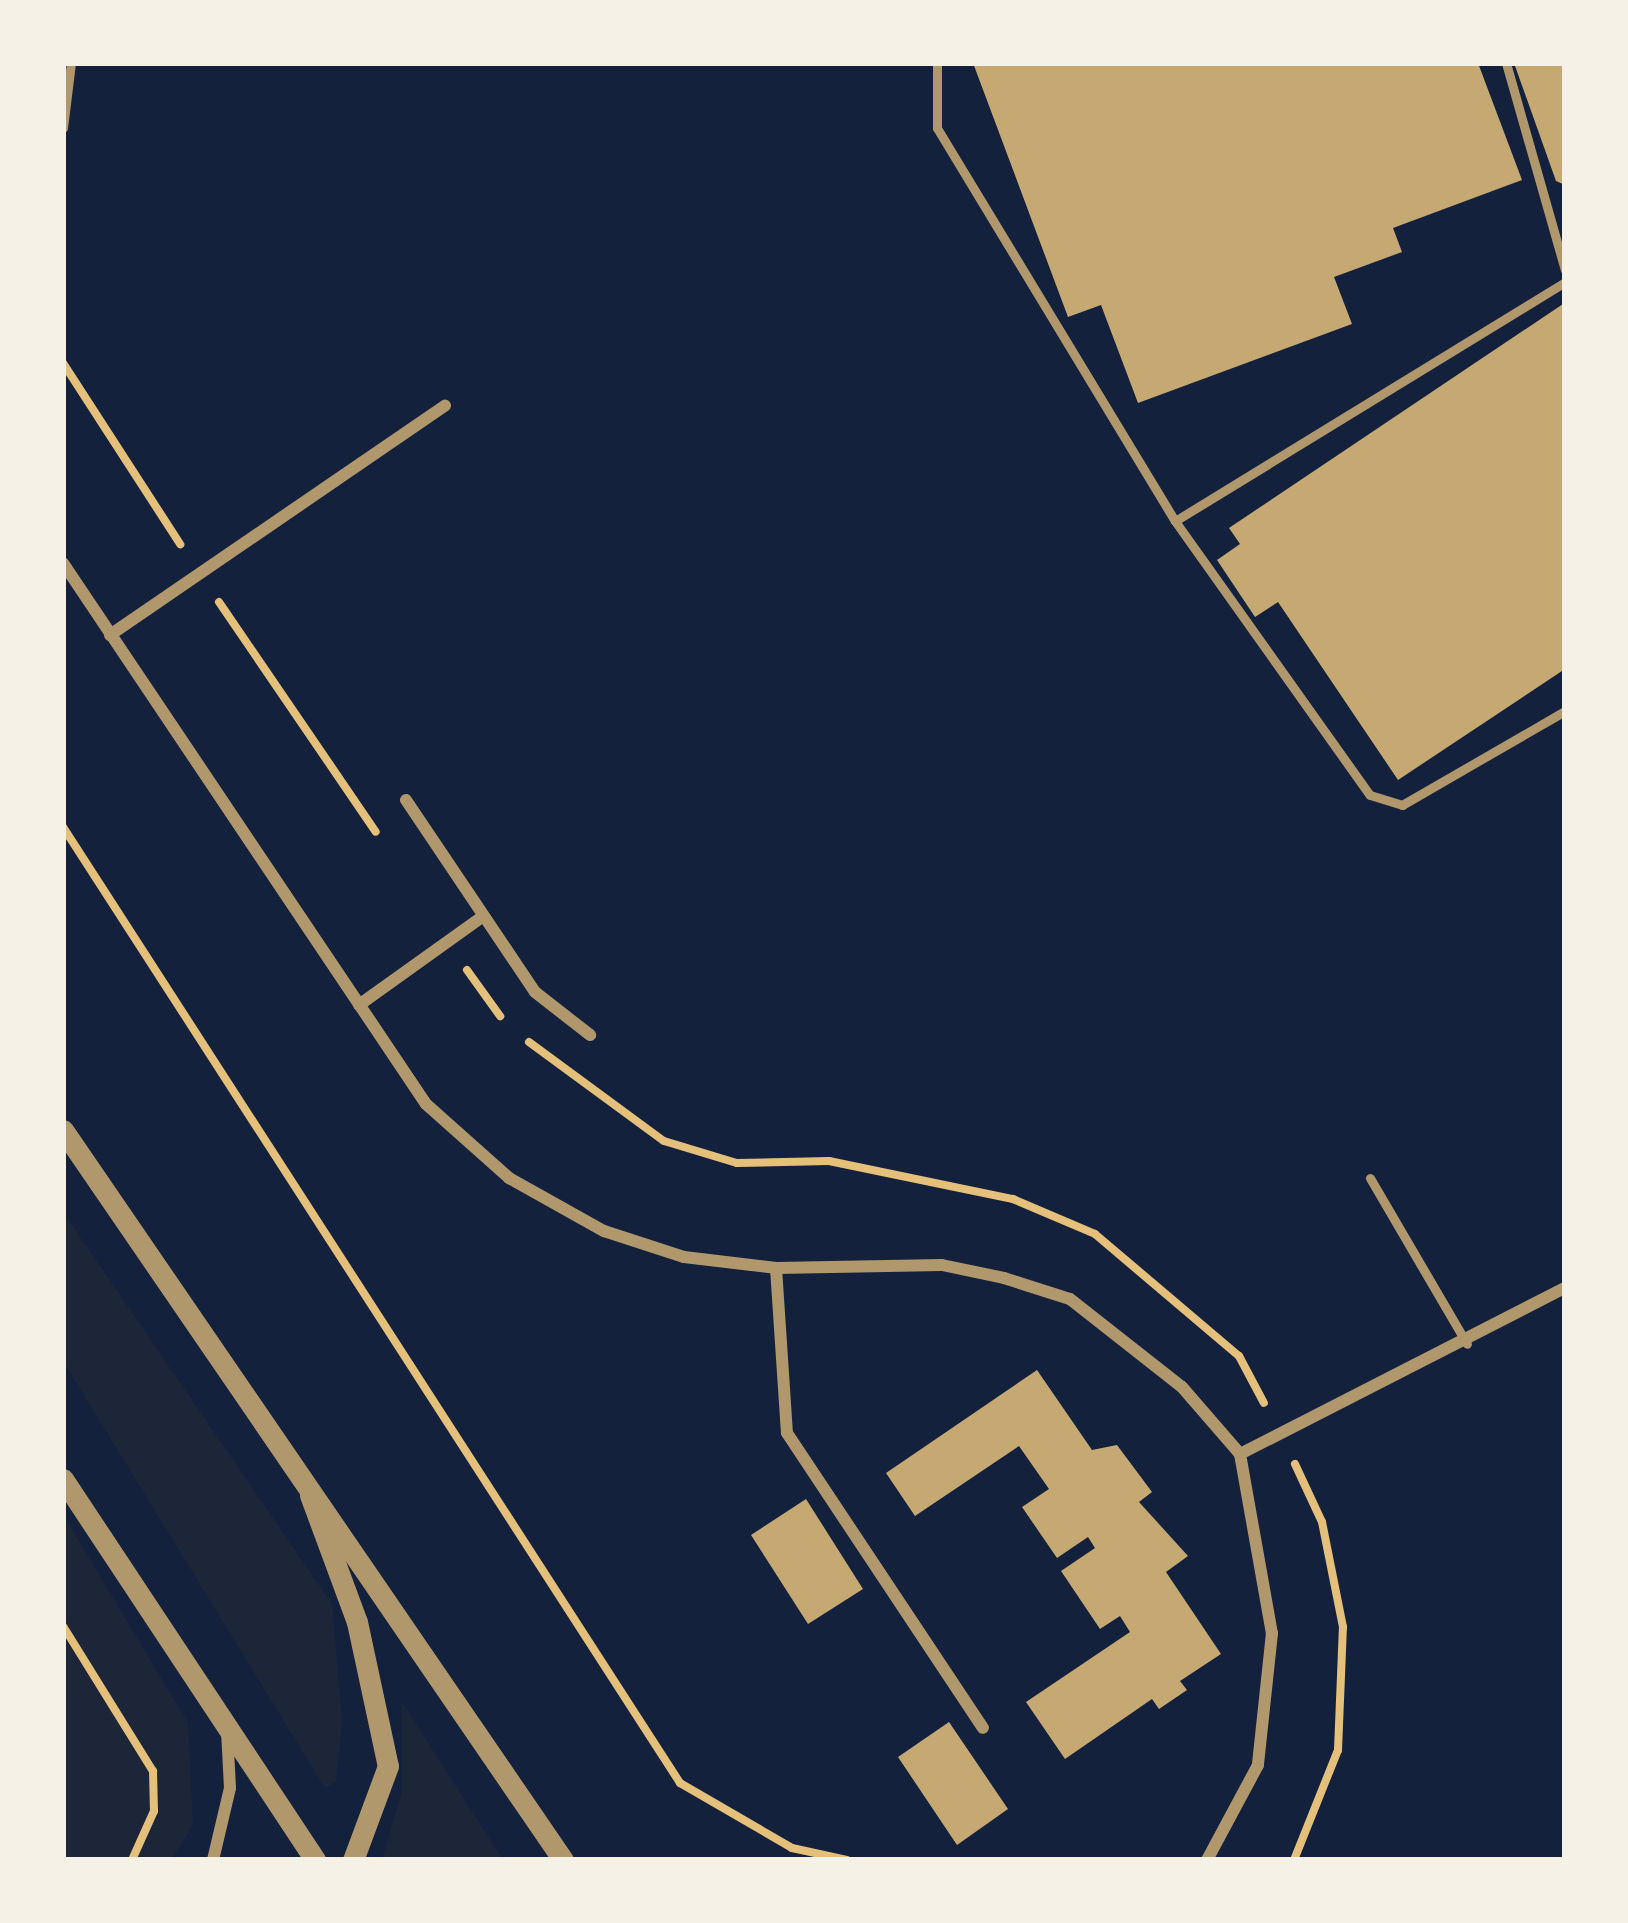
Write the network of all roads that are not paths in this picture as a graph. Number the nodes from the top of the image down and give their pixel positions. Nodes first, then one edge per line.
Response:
1 (70, 63) edge
2 (937, 63) edge
3 (1507, 63) edge
4 (64, 110) edge
5 (63, 128) edge
6 (1565, 270) edge
7 (1565, 281) edge
8 (445, 406) dead end
9 (1174, 521) junction
10 (63, 563) edge
11 (110, 635) junction
12 (1565, 711) edge
13 (406, 800) dead end
14 (482, 917) junction
15 (359, 1005) junction
16 (590, 1035) dead end
17 (63, 1130) edge
18 (1370, 1178) dead end
19 (776, 1268) junction
20 (1565, 1288) edge
21 (1467, 1344) junction
22 (1240, 1454) junction
23 (297, 1461) junction
24 (63, 1479) edge
25 (227, 1726) junction
26 (983, 1729) dead end
27 (213, 1860) edge
28 (315, 1860) edge
29 (353, 1860) edge
30 (563, 1860) edge
31 (1207, 1860) edge

1 - 4 lane
2 - 9 lane
3 - 6 lane
4 - 5 lane
7 - 9 lane
8 - 11 street
9 - 12 lane
10 - 11 street
11 - 15 street
13 - 14 street
14 - 15 street
14 - 16 street
15 - 19 street
17 - 23 street
18 - 21 lane
19 - 22 street
19 - 26 street
20 - 21 street
21 - 22 street
22 - 31 street
23 - 29 street
23 - 30 street
24 - 25 street
25 - 27 street
25 - 28 street

